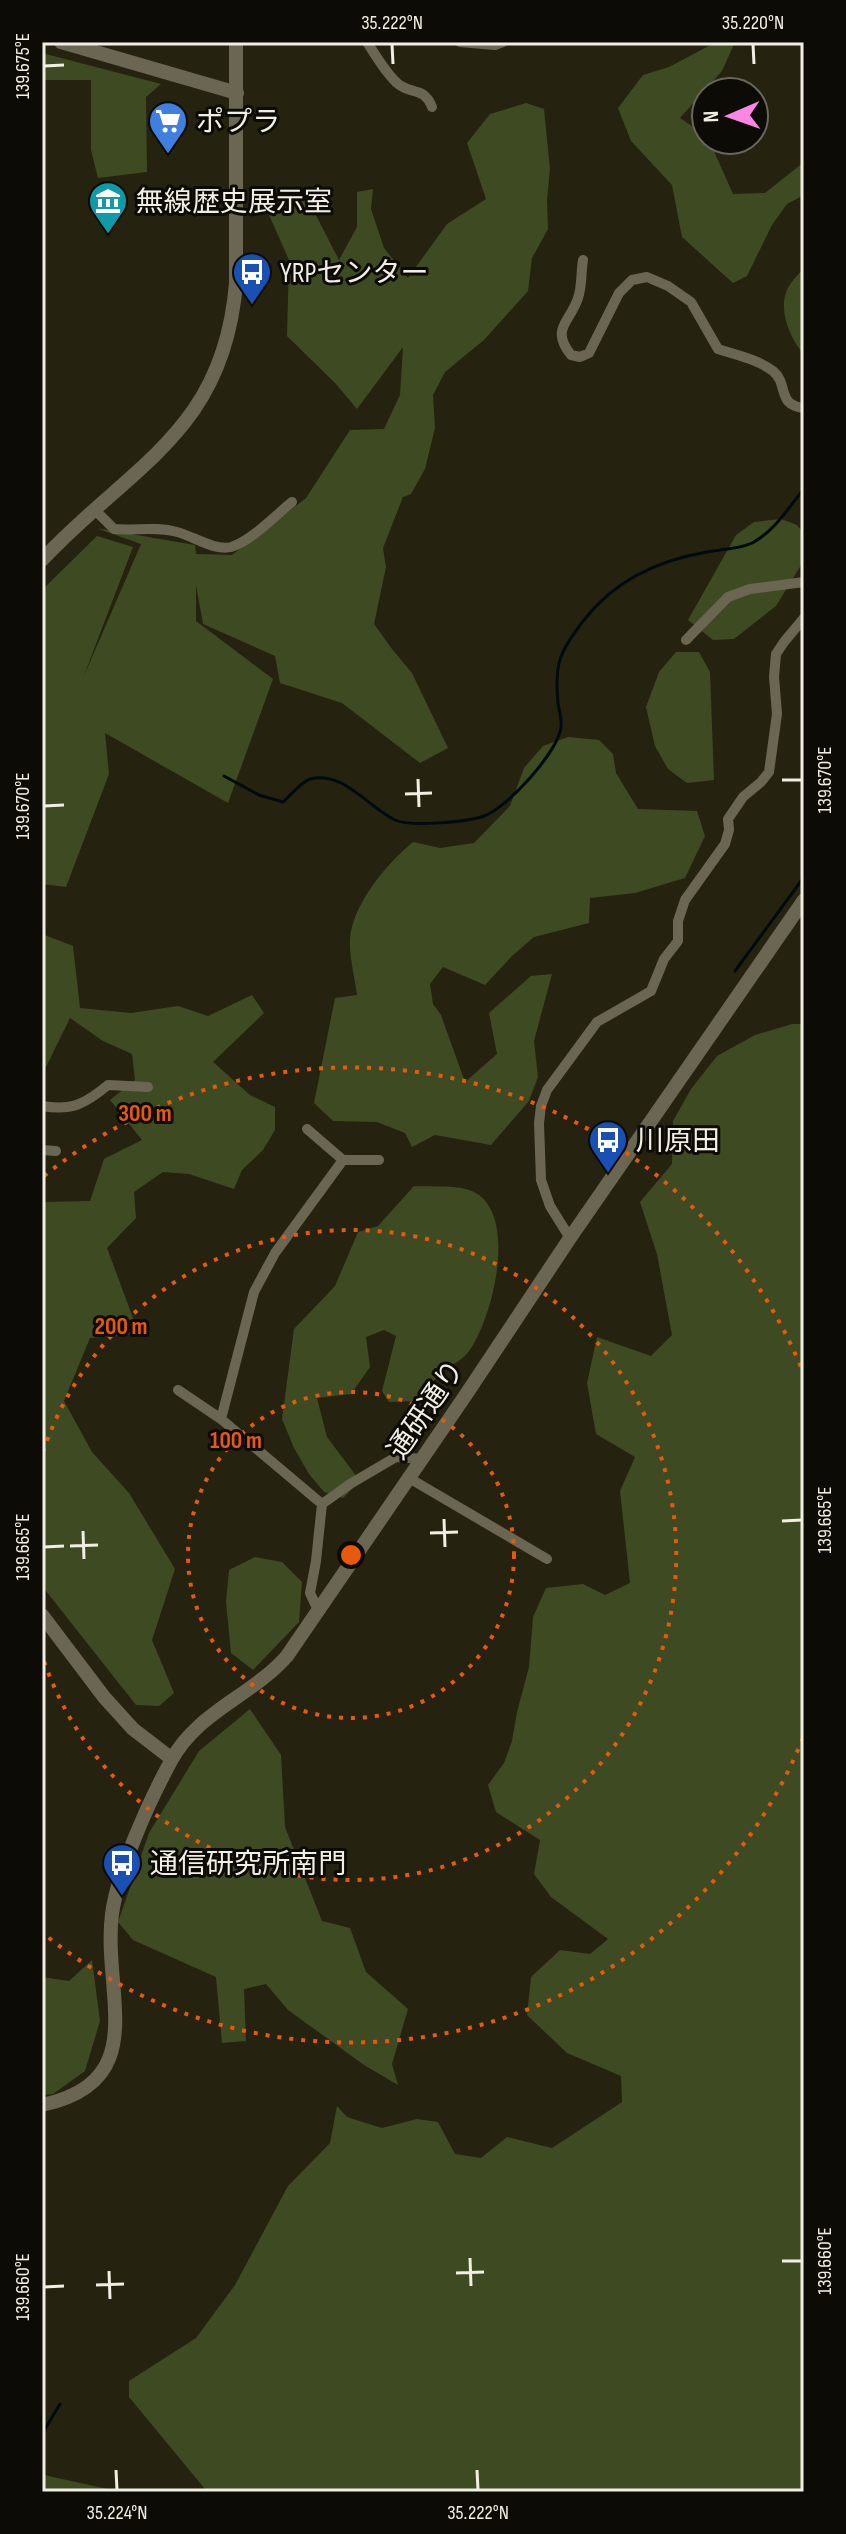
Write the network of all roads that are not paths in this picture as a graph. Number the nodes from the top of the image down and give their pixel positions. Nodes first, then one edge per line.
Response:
1 (61, 42) edge
2 (236, 42) edge
3 (367, 42) edge
4 (460, 42) edge
5 (503, 42) edge
6 (237, 93) junction
7 (432, 107) dead end
8 (583, 260) dead end
9 (804, 408) edge
10 (292, 502) dead end
11 (95, 510) junction
12 (42, 560) edge
13 (804, 582) edge
14 (804, 618) edge
15 (686, 640) dead end
16 (804, 900) edge
17 (148, 1087) dead end
18 (42, 1106) edge
19 (307, 1129) dead end
20 (42, 1150) edge
21 (56, 1151) dead end
22 (343, 1160) junction
23 (379, 1160) dead end
24 (570, 1238) junction
25 (178, 1390) dead end
26 (221, 1419) junction
27 (422, 1459) junction
28 (409, 1478) junction
29 (322, 1504) junction
30 (547, 1559) dead end
31 (318, 1610) junction
32 (42, 1615) edge
33 (172, 1759) junction
34 (42, 2105) edge

1 - 6 street
2 - 6 street
3 - 7 street
4 - 5 street
6 - 11 street
8 - 9 street
10 - 11 street
11 - 12 street
13 - 15 street
14 - 24 street
16 - 24 street, 通研通り
17 - 18 street
19 - 22 street
20 - 21 street
22 - 23 street
22 - 26 street
24 - 27 street, 通研通り
25 - 26 street
26 - 29 street
27 - 28 street, 通研通り
27 - 29 street
28 - 30 street
28 - 31 street, 通研通り
29 - 31 street
31 - 33 street, 通研通り
32 - 33 street
33 - 34 street, 通研通り

